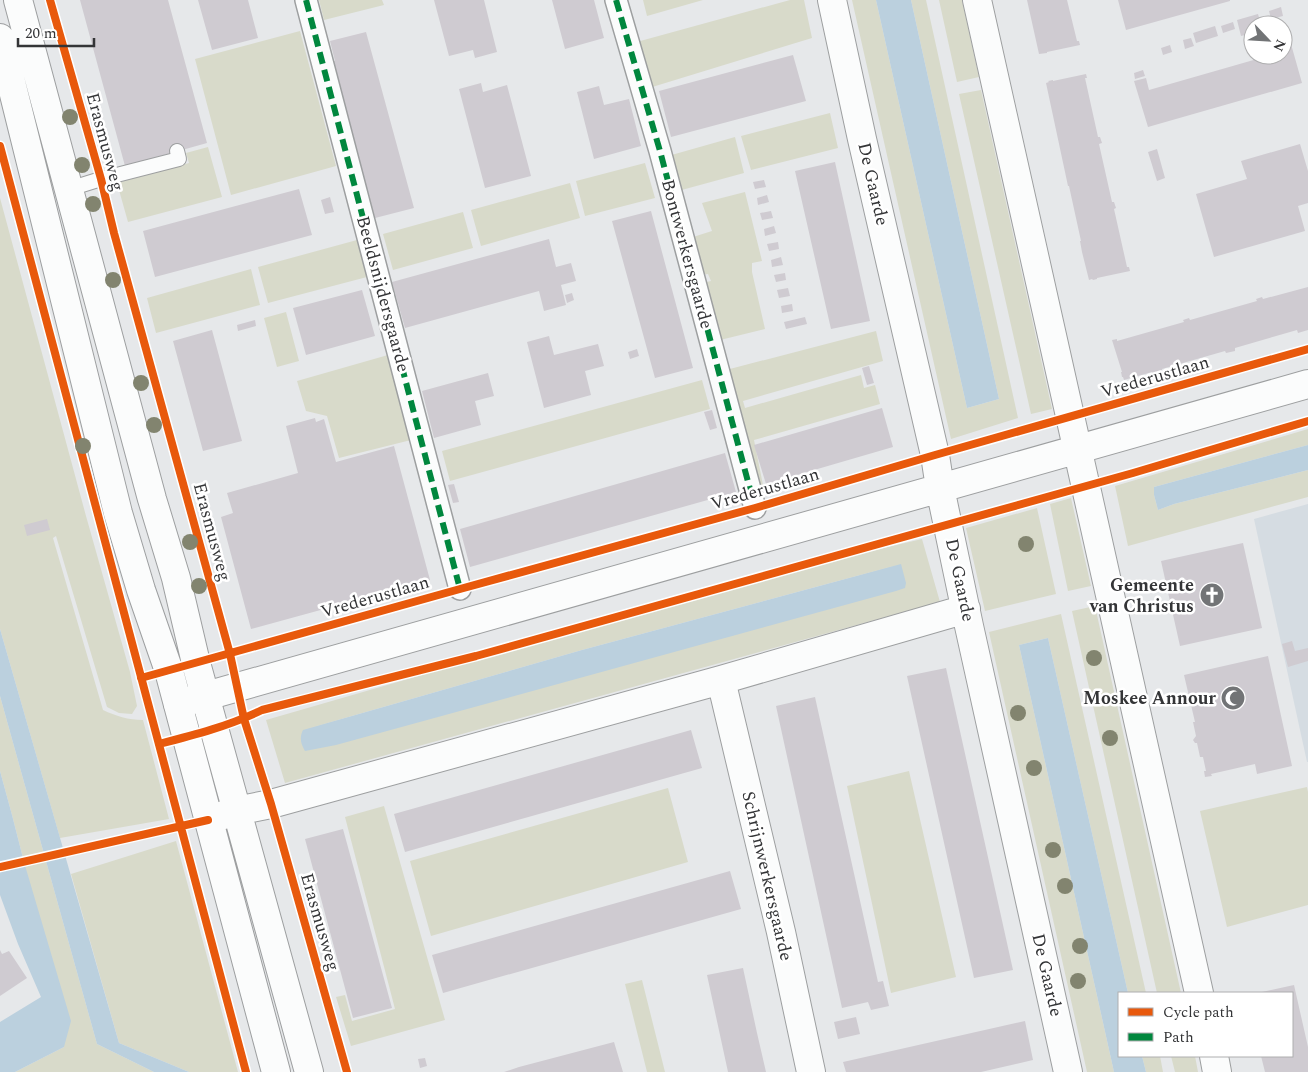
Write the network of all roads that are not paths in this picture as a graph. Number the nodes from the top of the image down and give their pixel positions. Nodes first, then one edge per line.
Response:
1 (18, 0) edge
2 (306, 0) edge
3 (616, 0) edge
4 (832, 0) edge
5 (976, 0) edge
6 (13, 30) edge
7 (0, 38) edge
8 (177, 151) dead end
9 (69, 189) junction
10 (1308, 384) edge
11 (1077, 449) junction
12 (940, 488) junction
13 (755, 508) dead end
14 (460, 589) dead end
15 (966, 608) junction
16 (721, 680) junction
17 (205, 696) junction
18 (178, 704) junction
19 (236, 811) junction
20 (208, 820) junction
21 (1200, 992) edge
22 (1214, 1057) edge
23 (276, 1072) edge
24 (309, 1072) edge
25 (811, 1072) edge
26 (1068, 1072) edge
27 (1217, 1072) edge

1 - 6 street
2 - 14 street, Beeldsnijdersgaarde
3 - 13 street, Bontwerkersgaarde
4 - 12 street, De Gaarde
5 - 11 street
6 - 9 street
7 - 18 street
8 - 9 lane
9 - 17 street
10 - 11 street
11 - 12 street
11 - 21 street
12 - 15 street, De Gaarde
12 - 17 street
15 - 16 street
15 - 26 street, De Gaarde
16 - 19 street
16 - 25 street, Schrijnwerkersgaarde
17 - 18 street
17 - 19 street
18 - 20 street
19 - 20 street
19 - 24 street
20 - 23 street
22 - 27 street

